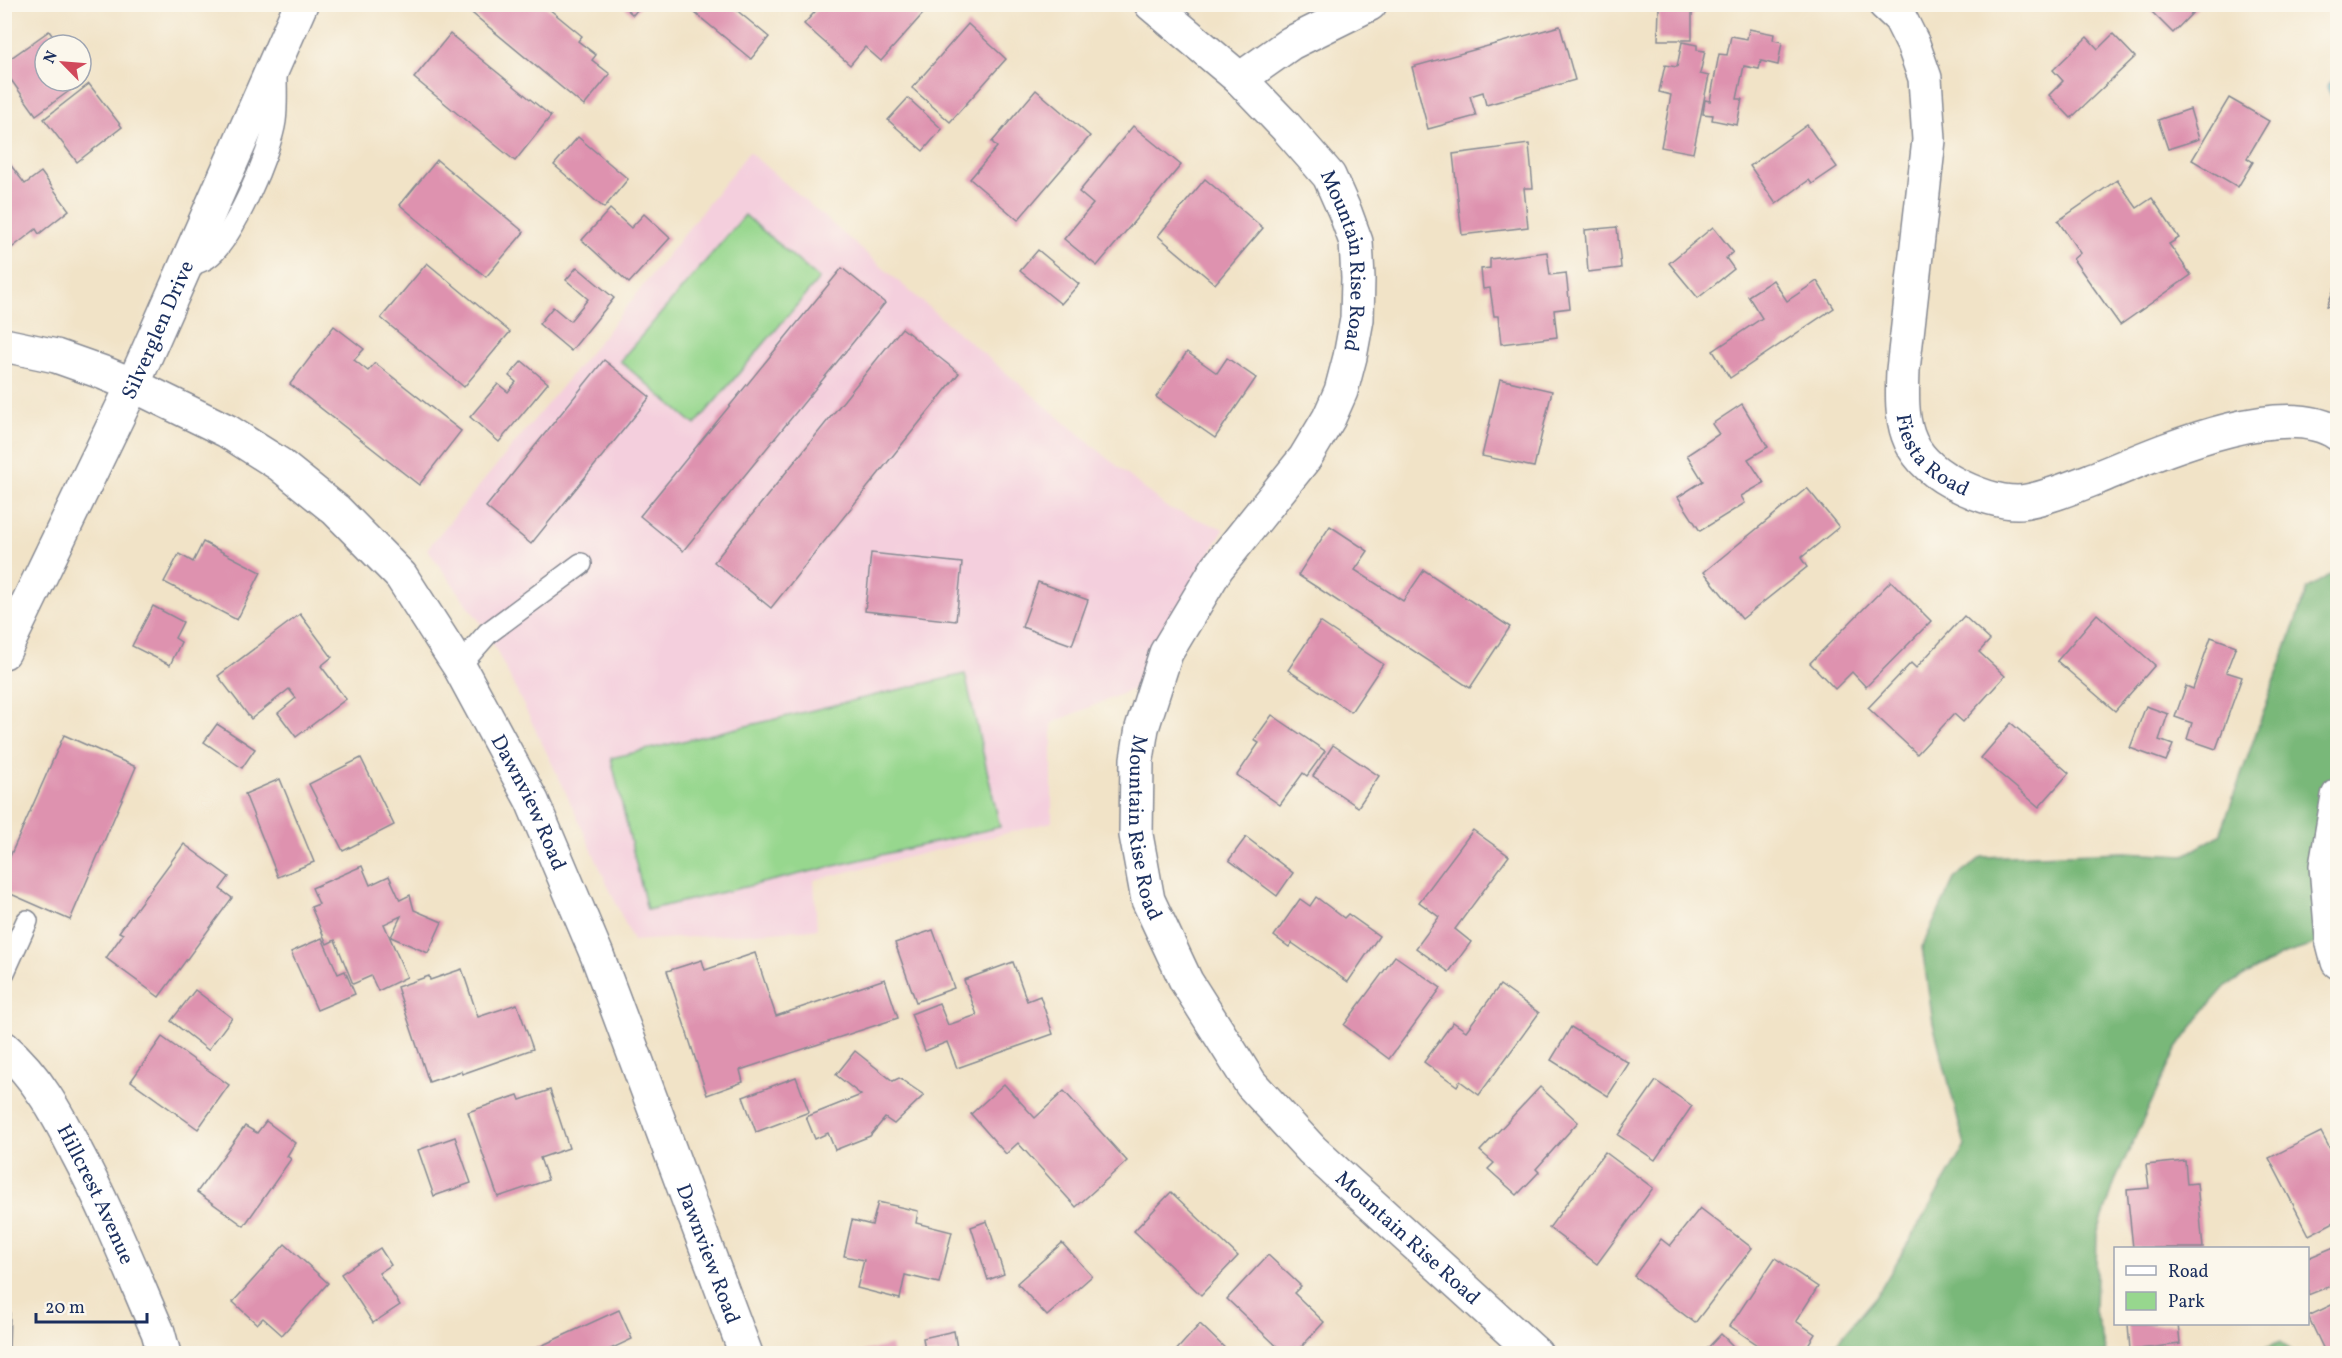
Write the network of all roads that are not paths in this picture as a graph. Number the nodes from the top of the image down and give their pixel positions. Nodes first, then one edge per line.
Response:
1 (301, 4) edge
2 (1151, 4) edge
3 (1370, 4) edge
4 (1886, 4) edge
5 (1240, 79) junction
6 (4, 345) edge
7 (133, 385) junction
8 (2337, 434) edge
9 (581, 564) dead end
10 (4, 652) edge
11 (459, 666) junction
12 (2337, 795) edge
13 (27, 921) dead end
14 (2337, 962) edge
15 (4, 972) edge
16 (4, 1048) edge
17 (164, 1353) edge
18 (746, 1353) edge
19 (1536, 1353) edge

1 - 7 street, Silverglen Drive
2 - 5 street, Mountain Rise Road
3 - 5 street
4 - 8 street, Fiesta Road
5 - 19 street, Mountain Rise Road
6 - 7 street, Dawnview Road
7 - 10 street, Silverglen Drive
7 - 11 street, Dawnview Road
9 - 11 lane
11 - 18 street, Dawnview Road
12 - 14 street
13 - 15 lane
16 - 17 street, Hillcrest Avenue

